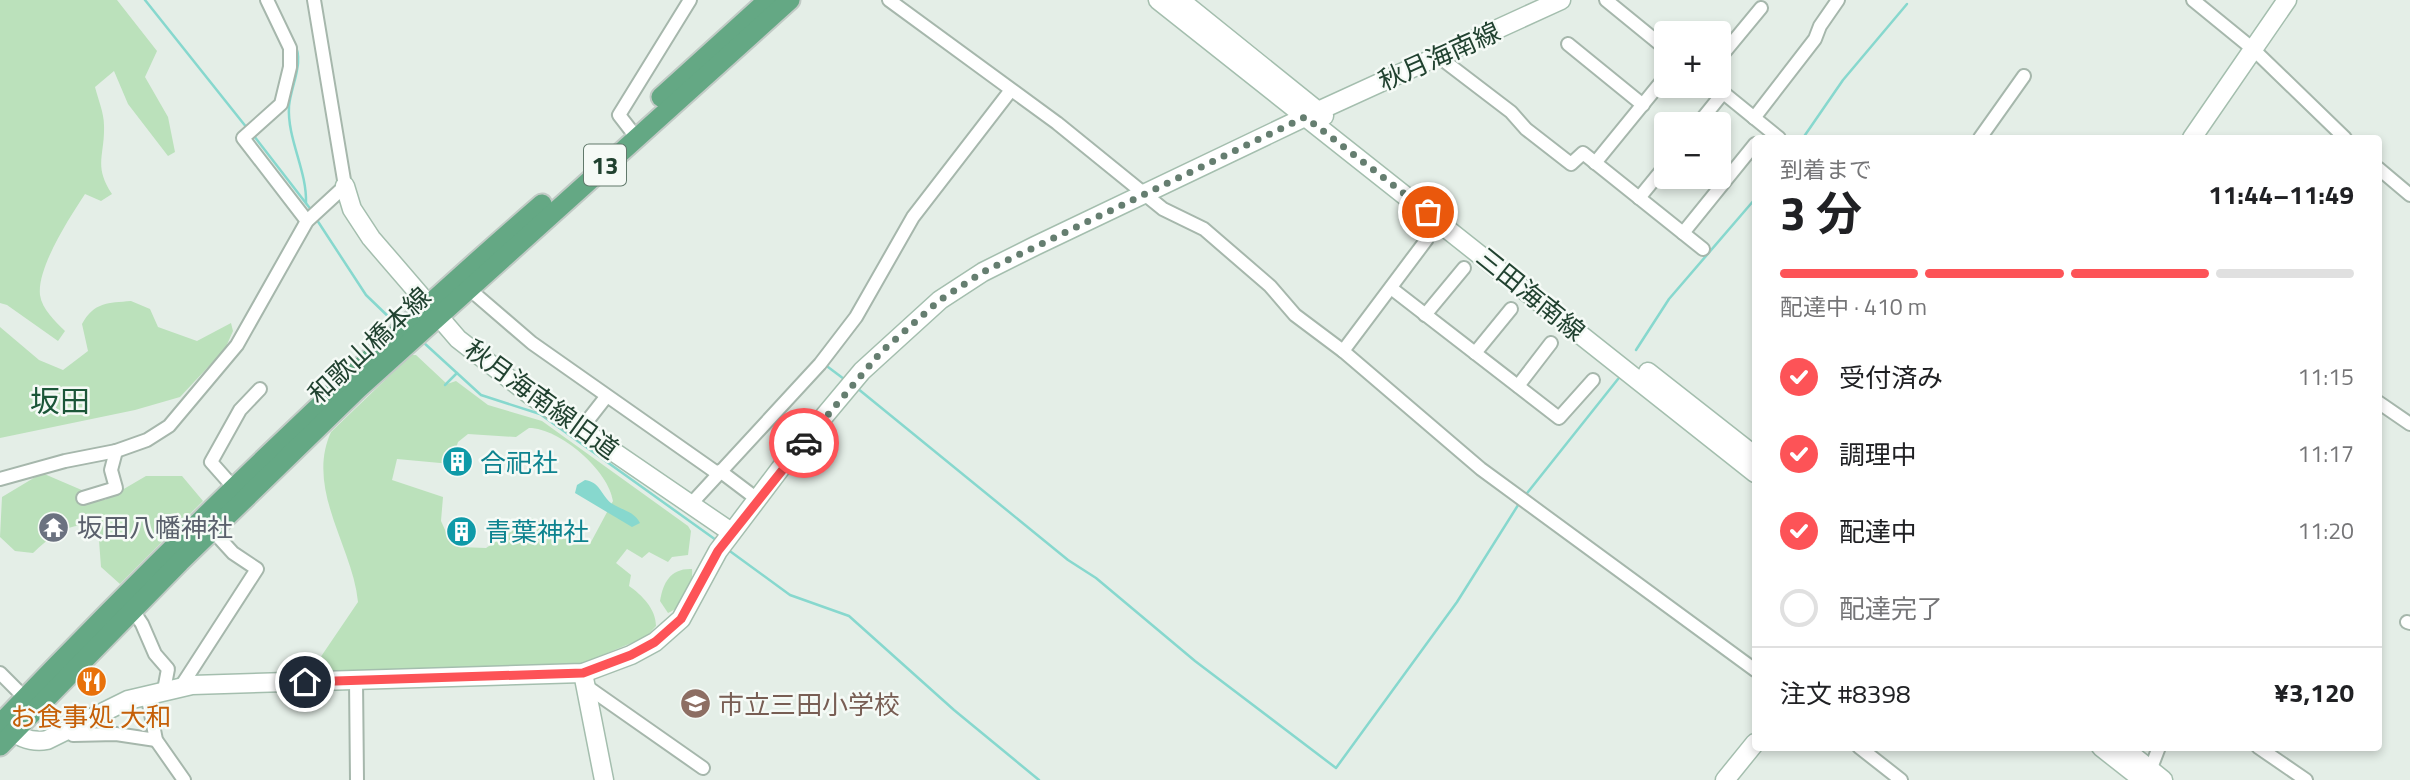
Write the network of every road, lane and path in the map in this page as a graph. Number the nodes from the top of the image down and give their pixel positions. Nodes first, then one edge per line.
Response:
1 (267, 0) edge
2 (314, 0) edge
3 (690, 0) edge
4 (768, 0) edge
5 (790, 0) edge
6 (889, 0) edge
7 (1158, 0) edge
8 (1180, 0) edge
9 (1561, 0) edge
10 (1606, 0) edge
11 (1839, 0) edge
12 (2193, 0) edge
13 (2287, 0) edge
14 (1761, 8) dead end
15 (1654, 39) edge
16 (1568, 44) dead end
17 (1731, 44) edge
18 (2253, 49) junction
19 (1439, 57) junction
20 (2024, 76) dead end
21 (1011, 90) junction
22 (1654, 91) edge
23 (1730, 98) edge
24 (1643, 105) junction
25 (1311, 114) junction
26 (1754, 118) junction
27 (632, 132) junction
28 (1763, 133) edge
29 (1982, 135) edge
30 (2194, 135) edge
31 (2342, 135) edge
32 (1752, 148) edge
33 (1595, 163) junction
34 (2382, 171) edge
35 (1654, 179) edge
36 (345, 186) junction
37 (1146, 193) junction
38 (2410, 195) edge
39 (1639, 198) junction
40 (308, 219) junction
41 (1683, 233) junction
42 (1427, 239) dead end
43 (1703, 249) dead end
44 (1464, 268) dead end
45 (468, 288) junction
46 (1391, 288) junction
47 (1511, 309) dead end
48 (432, 310) junction
49 (1425, 315) junction
50 (406, 334) junction
51 (1551, 343) dead end
52 (1343, 351) junction
53 (1475, 353) junction
54 (1592, 380) dead end
55 (1518, 386) junction
56 (260, 389) dead end
57 (607, 397) junction
58 (2382, 405) edge
59 (2410, 424) edge
60 (581, 429) junction
61 (116, 451) junction
62 (1752, 454) edge
63 (1752, 471) edge
64 (719, 472) junction
65 (0, 479) edge
66 (234, 488) junction
67 (83, 498) dead end
68 (757, 499) junction
69 (690, 505) junction
70 (212, 530) junction
71 (725, 541) junction
72 (132, 609) junction
73 (1752, 668) edge
74 (0, 673) edge
75 (584, 679) junction
76 (356, 680) junction
77 (164, 690) junction
78 (30, 703) junction
79 (68, 730) junction
80 (3, 731) edge
81 (156, 740) junction
82 (1752, 747) edge
83 (1864, 751) edge
84 (2107, 751) edge
85 (2126, 751) edge
86 (2159, 751) edge
87 (2264, 751) edge
88 (703, 768) dead end
89 (2151, 778) edge
90 (184, 780) edge
91 (357, 780) edge
92 (604, 780) edge
93 (1725, 780) edge
94 (1901, 780) edge
95 (2306, 780) edge

1 - 40 street
2 - 36 street, 秋月海南線旧道
3 - 27 street
4 - 27 main road, 和歌山橋本線 / 13
5 - 27 main road, 和歌山橋本線 / 13
6 - 21 street
7 - 25 main road
8 - 25 main road
9 - 19 main road, 秋月海南線
10 - 15 street
11 - 26 street
12 - 18 street
13 - 18 main road
14 - 17 street
16 - 24 street
18 - 30 main road
18 - 31 street
19 - 25 main road, 秋月海南線
19 - 33 street
20 - 29 street
21 - 37 street
21 - 64 street
22 - 24 street
23 - 26 street
24 - 33 street
25 - 37 main road, 秋月海南線
25 - 62 main road, 三田海南線
25 - 63 main road, 三田海南線
26 - 28 street
27 - 45 main road, 和歌山橋本線 / 13
27 - 48 main road, 和歌山橋本線 / 13
32 - 41 street
33 - 39 street
34 - 38 street
35 - 39 street
36 - 40 street
36 - 48 main road, 秋月海南線旧道
37 - 52 street
37 - 68 main road, 秋月海南線
39 - 41 street
40 - 61 street
41 - 43 street
42 - 46 street
44 - 49 street
45 - 48 main road, 和歌山橋本線 / 13
45 - 57 street
46 - 49 street
46 - 52 street
47 - 53 street
48 - 50 main road, 和歌山橋本線 / 13
48 - 60 main road, 秋月海南線旧道
49 - 53 street
50 - 66 main road, 和歌山橋本線 / 13
50 - 70 main road, 和歌山橋本線 / 13
51 - 55 street
52 - 73 street
53 - 55 street
54 - 55 street
56 - 66 street
57 - 60 street
57 - 64 street
58 - 59 street
60 - 69 main road, 秋月海南線旧道
61 - 65 street
61 - 67 street
64 - 68 street
64 - 69 street
66 - 78 main road, 和歌山橋本線 / 13
68 - 71 main road, 秋月海南線
69 - 71 main road, 秋月海南線旧道
70 - 72 main road, 和歌山橋本線 / 13
70 - 77 street
71 - 75 main road, 秋月海南線
72 - 77 street
72 - 78 main road, 和歌山橋本線 / 13
74 - 78 street
75 - 76 main road, 秋月海南線
75 - 88 street
75 - 92 main road
76 - 77 main road, 秋月海南線
76 - 91 street
77 - 79 main road
77 - 81 street
78 - 80 main road, 和歌山橋本線 / 13
79 - 80 main road
79 - 81 street
81 - 90 street
82 - 93 main road
83 - 94 street
84 - 89 main road
85 - 89 main road
86 - 89 street
87 - 95 street

